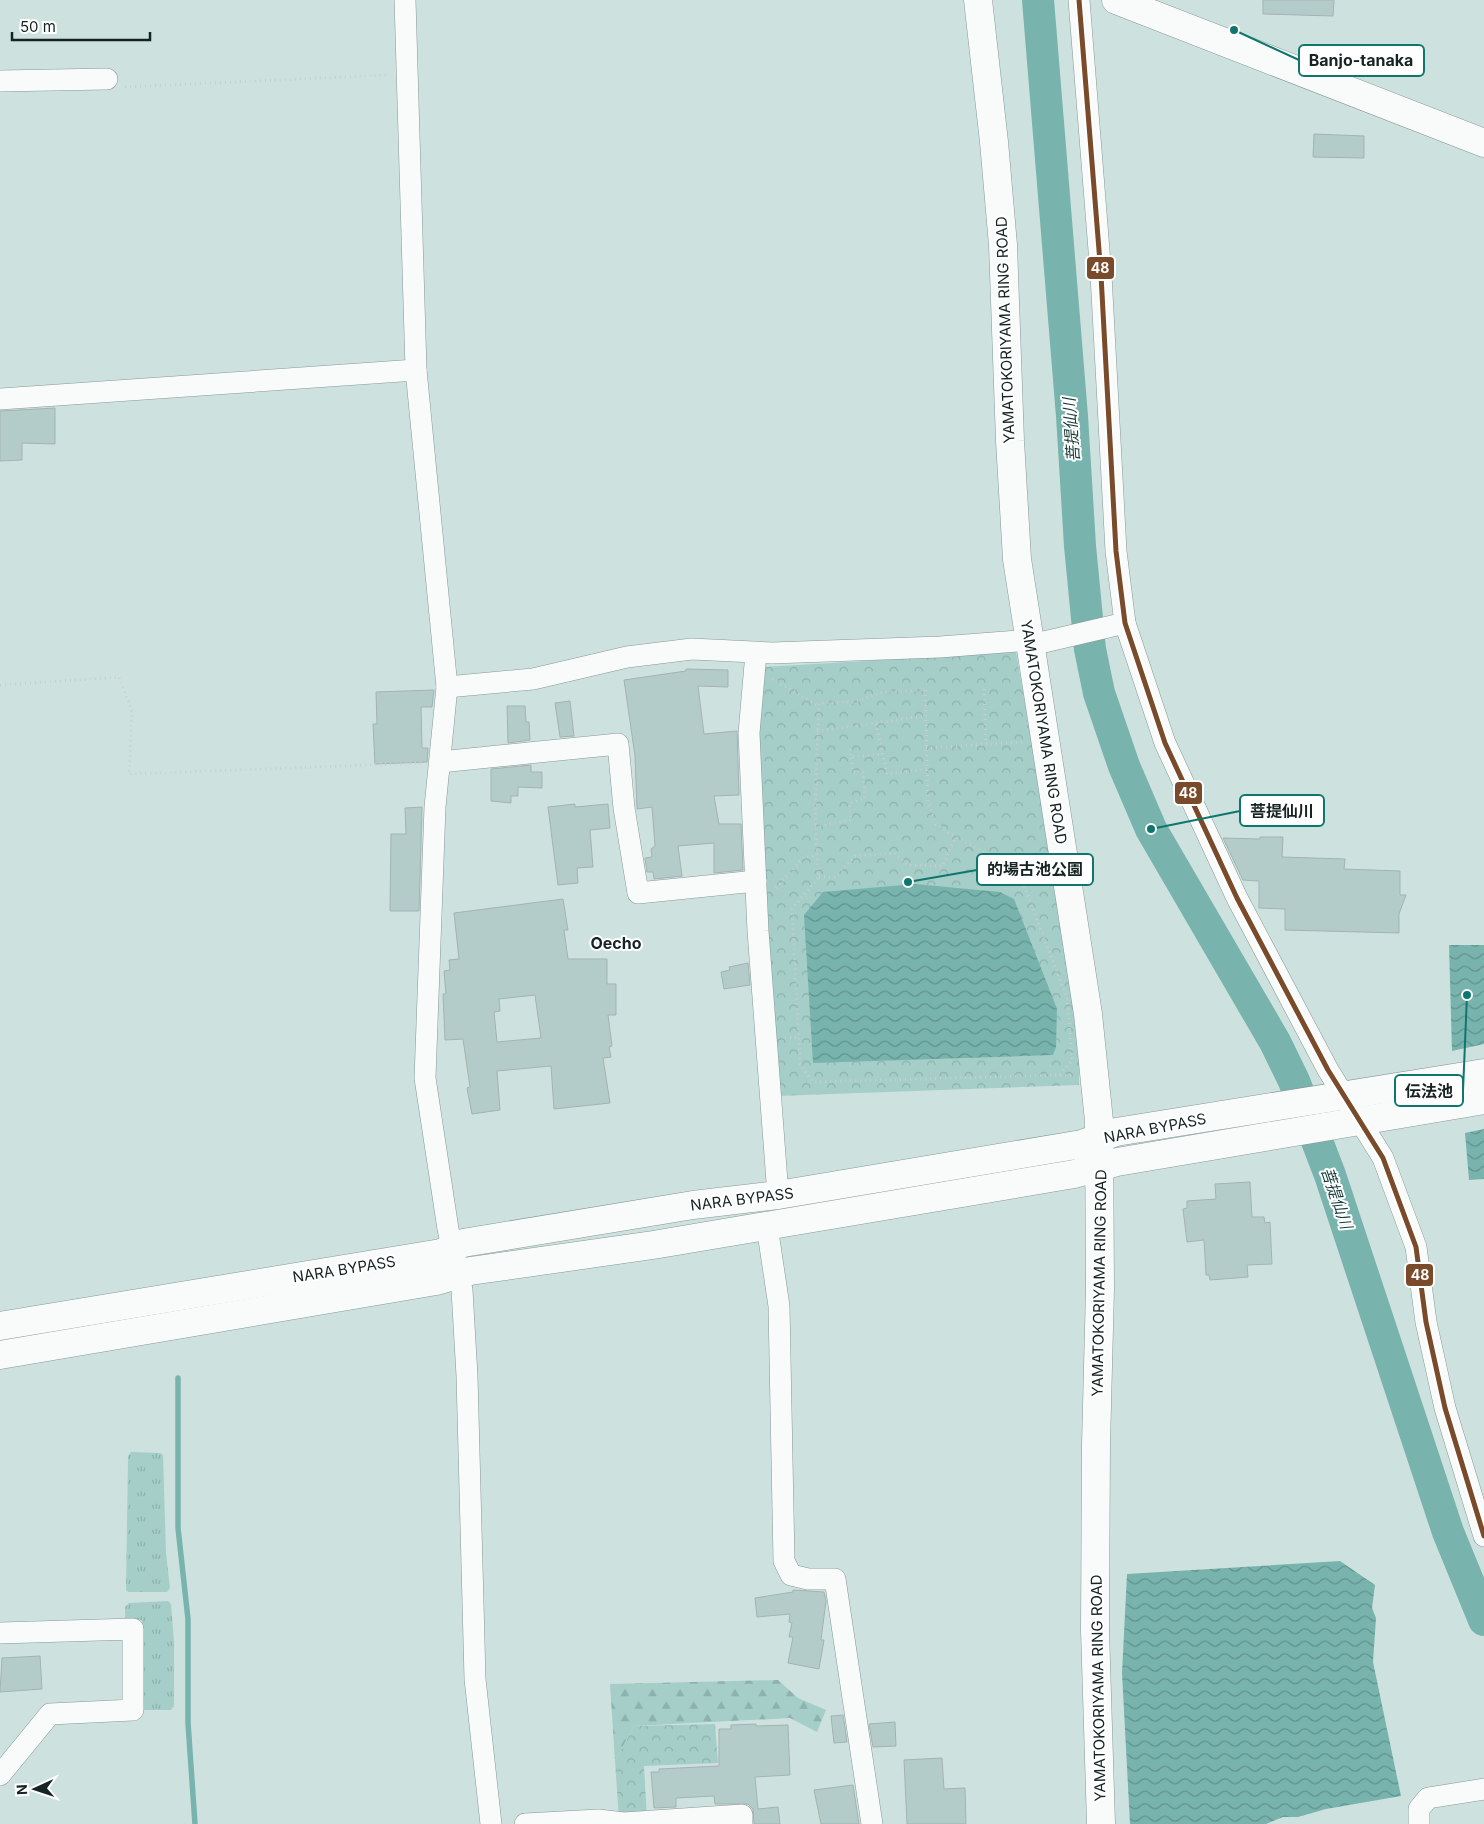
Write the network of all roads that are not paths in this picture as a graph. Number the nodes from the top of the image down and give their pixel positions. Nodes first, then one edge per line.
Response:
1 (405, 0) edge
2 (978, 0) edge
3 (1079, 0) edge
4 (1116, 0) edge
5 (107, 78) road end
6 (0, 81) edge
7 (1484, 143) edge
8 (416, 370) junction
9 (0, 400) edge
10 (1120, 624) junction
11 (1037, 642) junction
12 (756, 653) junction
13 (447, 687) junction
14 (440, 762) junction
15 (765, 886) junction
16 (1484, 1073) edge
17 (1338, 1098) junction
18 (1484, 1100) edge
19 (1353, 1123) junction
20 (1100, 1138) junction
21 (1100, 1167) junction
22 (778, 1195) junction
23 (767, 1226) junction
24 (453, 1248) junction
25 (459, 1276) junction
26 (0, 1326) edge
27 (0, 1356) edge
28 (1484, 1536) edge
29 (0, 1633) edge
30 (0, 1775) edge
31 (1484, 1789) edge
32 (491, 1824) edge
33 (525, 1824) edge
34 (742, 1824) edge
35 (872, 1824) edge
36 (1102, 1824) edge
37 (1419, 1824) edge

1 - 8 street
2 - 11 main road, YAMATOKORIYAMA RING ROAD
3 - 10 street
4 - 7 main road
5 - 6 street
8 - 9 street
8 - 13 street
10 - 11 street
10 - 17 street
11 - 12 street
11 - 20 main road, YAMATOKORIYAMA RING ROAD
12 - 13 street
12 - 15 street
13 - 14 street
14 - 15 street
14 - 24 street
15 - 22 street
16 - 17 main road, NARA BYPASS
17 - 19 street
17 - 20 main road, NARA BYPASS
18 - 19 main road, NARA BYPASS
19 - 21 main road, NARA BYPASS
19 - 28 street
20 - 21 main road, YAMATOKORIYAMA RING ROAD
20 - 22 main road, NARA BYPASS
21 - 23 main road, NARA BYPASS
21 - 36 main road, YAMATOKORIYAMA RING ROAD
22 - 24 main road, NARA BYPASS
23 - 25 main road, NARA BYPASS
23 - 35 street
24 - 25 street
24 - 26 main road, NARA BYPASS
25 - 27 main road, NARA BYPASS
25 - 32 street
29 - 30 street
31 - 37 street
33 - 34 street

